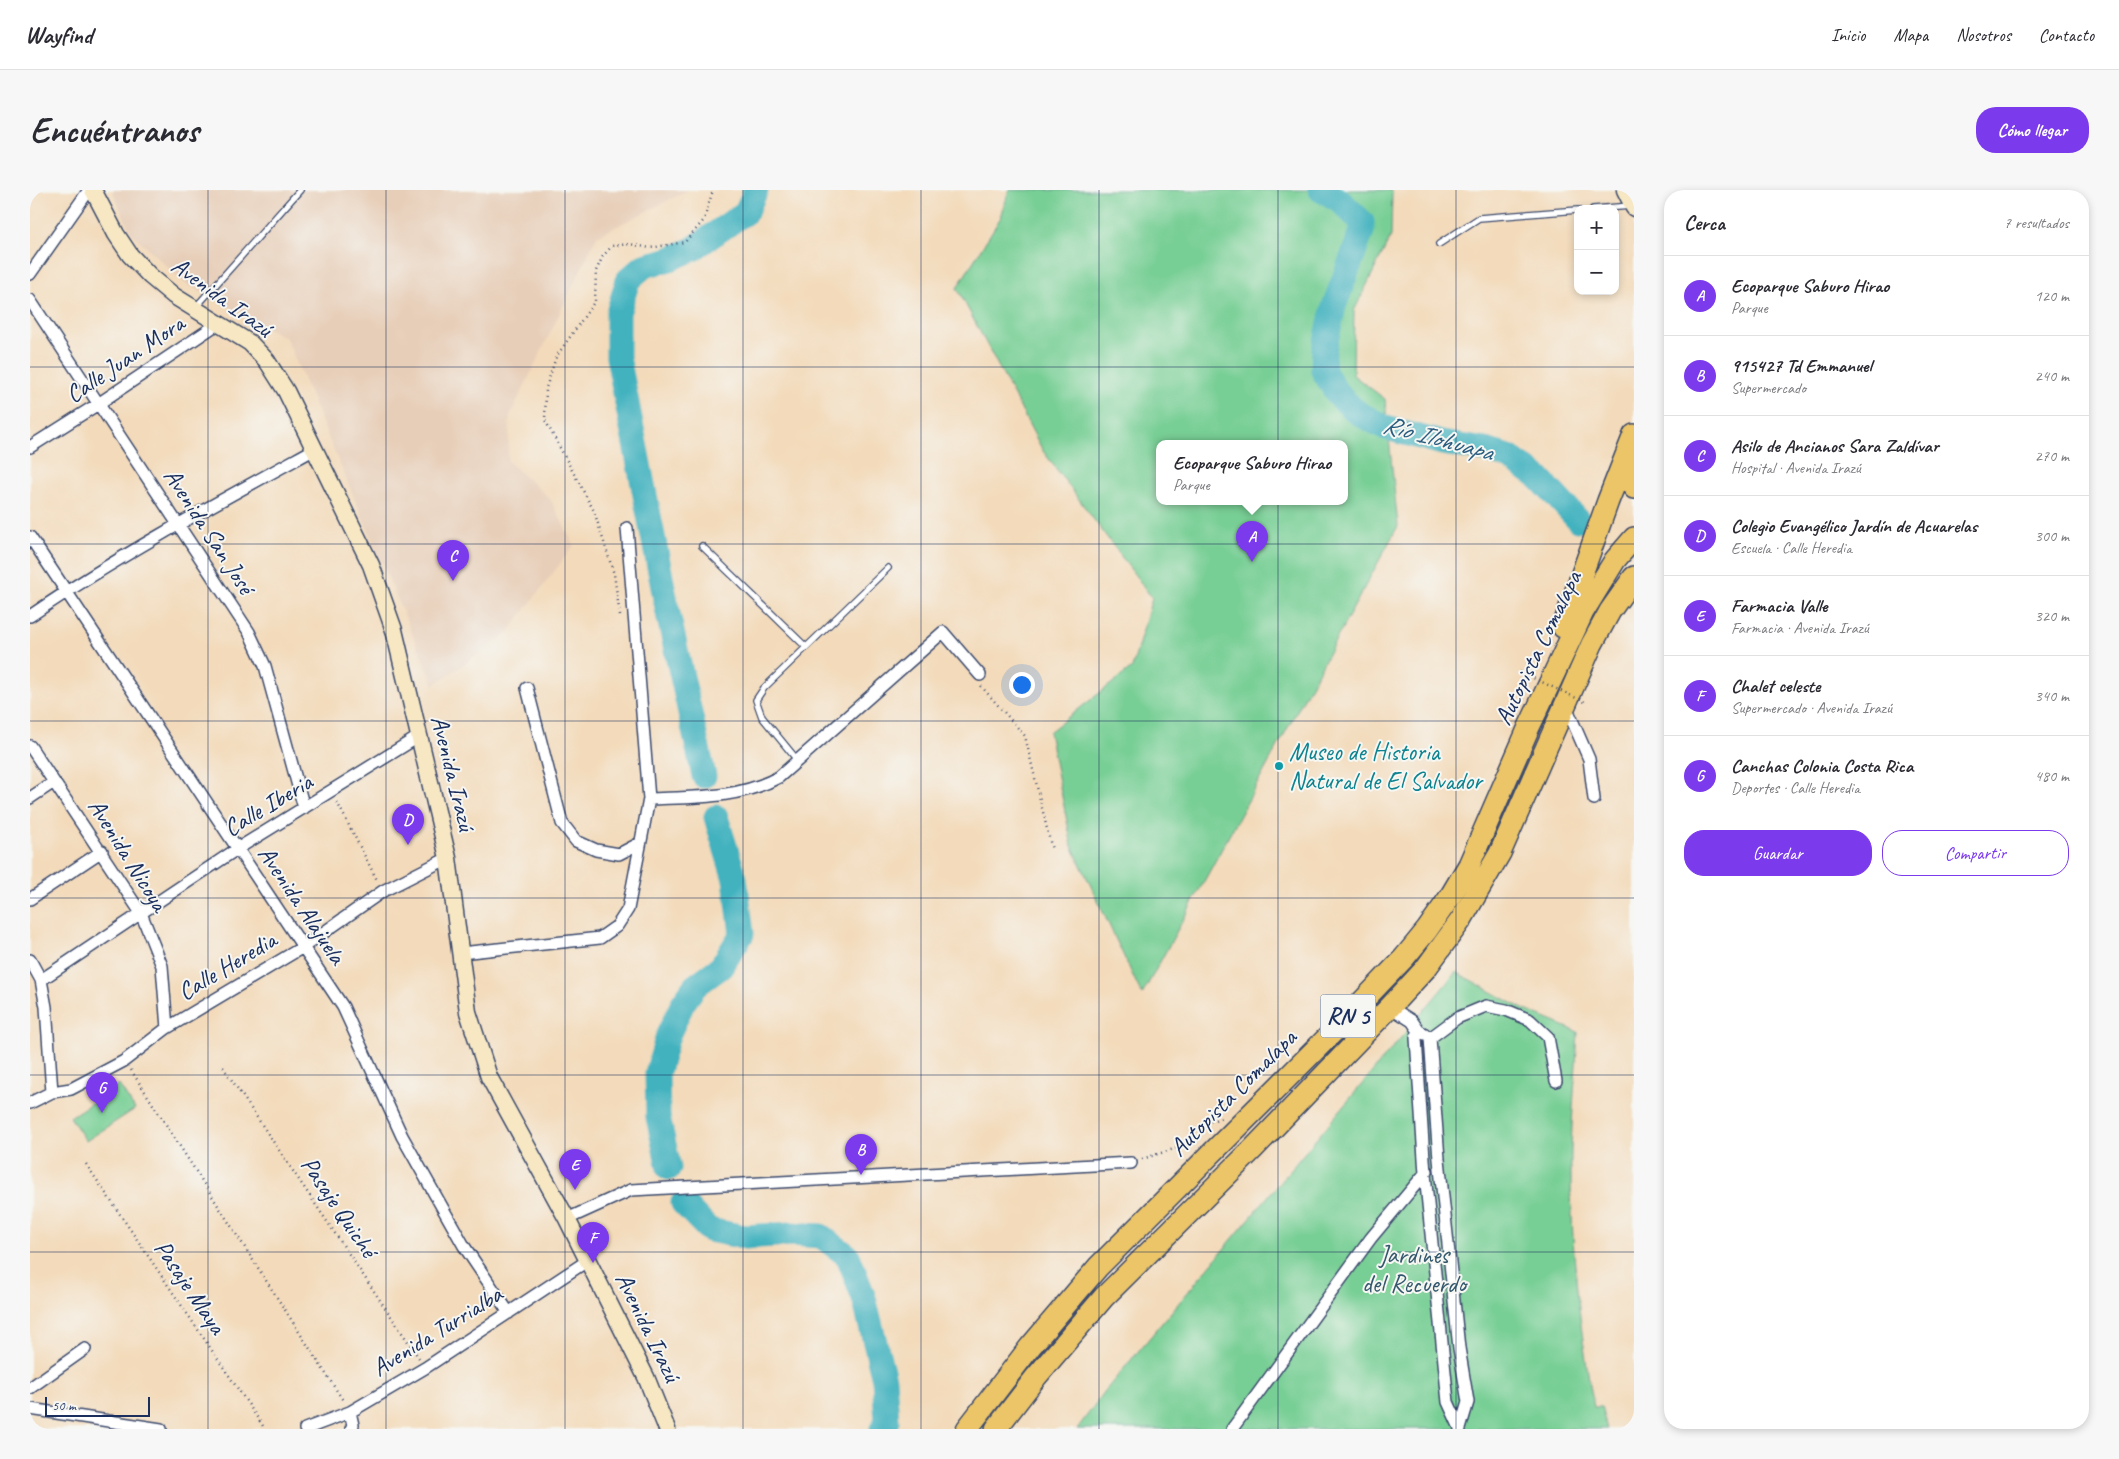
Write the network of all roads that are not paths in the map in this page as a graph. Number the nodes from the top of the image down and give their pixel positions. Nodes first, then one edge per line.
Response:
1 (89, 190) edge
2 (93, 190) edge
3 (300, 190) edge
4 (1625, 190) edge
5 (1633, 206) edge
6 (1619, 207) edge
7 (1574, 210) edge
8 (1439, 244) dead end
9 (30, 274) edge
10 (30, 300) edge
11 (196, 308) junction
12 (220, 323) junction
13 (98, 404) junction
14 (1634, 435) edge
15 (30, 447) edge
16 (315, 450) junction
17 (1634, 455) edge
18 (1634, 488) edge
19 (178, 524) junction
20 (627, 528) dead end
21 (30, 537) edge
22 (1634, 538) edge
23 (702, 546) dead end
24 (888, 568) dead end
25 (1634, 577) edge
26 (66, 591) junction
27 (30, 616) edge
28 (806, 648) junction
29 (980, 675) road end
30 (528, 688) dead end
31 (1575, 703) junction
32 (1529, 726) junction
33 (418, 737) junction
34 (30, 746) edge
35 (798, 761) junction
36 (54, 782) junction
37 (30, 798) edge
38 (648, 799) junction
39 (1594, 799) dead end
40 (304, 808) junction
41 (640, 843) junction
42 (237, 849) junction
43 (102, 851) junction
44 (448, 858) junction
45 (30, 899) edge
46 (141, 912) junction
47 (303, 947) junction
48 (461, 953) junction
49 (30, 960) edge
50 (41, 980) junction
51 (1390, 1007) junction
52 (167, 1028) junction
53 (1418, 1031) junction
54 (1430, 1038) junction
55 (1556, 1081) dead end
56 (52, 1092) junction
57 (30, 1103) edge
58 (1440, 1159) junction
59 (1131, 1163) road end
60 (1424, 1174) junction
61 (568, 1219) junction
62 (587, 1261) junction
63 (508, 1313) junction
64 (85, 1348) dead end
65 (30, 1388) edge
66 (30, 1409) edge
67 (350, 1412) junction
68 (161, 1429) edge
69 (305, 1429) edge
70 (351, 1429) edge
71 (667, 1429) edge
72 (967, 1429) edge
73 (996, 1429) edge
74 (1232, 1429) edge
75 (1460, 1429) edge

1 - 9 street
2 - 11 street, Avenida Irazú
3 - 11 lane
4 - 5 street
5 - 6 lane
7 - 8 lane
10 - 13 street, Avenida San José
11 - 12 street, Avenida Irazú
12 - 13 street, Calle Juan Mora
12 - 16 street, Avenida Irazú
13 - 15 street, Calle Juan Mora
13 - 19 street, Avenida San José
14 - 32 highway
16 - 19 street
16 - 33 street, Avenida Irazú
17 - 18 highway
19 - 26 street
19 - 40 street, Avenida San José
20 - 38 street
21 - 26 street, Avenida Alajuela
22 - 32 highway, Autopista Comalapa / RN 5
23 - 28 lane
24 - 28 lane
25 - 31 highway, Autopista Comalapa / RN 5
26 - 27 street
26 - 42 street, Avenida Alajuela
28 - 35 lane
29 - 35 street
30 - 41 street
31 - 39 street
31 - 51 highway, Autopista Comalapa / RN 5
32 - 72 highway, Autopista Comalapa / RN 5
33 - 40 street, Calle Iberia
33 - 44 street, Avenida Irazú
34 - 36 street, Avenida Nicoya
35 - 38 street
36 - 37 street
36 - 43 street, Avenida Nicoya
38 - 41 street
40 - 42 street, Calle Iberia
41 - 48 street
42 - 46 street, Calle Iberia
42 - 47 street, Avenida Alajuela
43 - 45 street
43 - 46 street, Avenida Nicoya
44 - 47 street, Calle Heredia
44 - 48 street, Avenida Irazú
46 - 50 street, Calle Iberia
46 - 52 street, Avenida Nicoya
47 - 52 street, Calle Heredia
47 - 63 street, Avenida Alajuela
48 - 61 street, Avenida Irazú
49 - 50 street
50 - 56 street
51 - 53 street
51 - 73 highway, Autopista Comalapa / RN 5
52 - 56 street, Calle Heredia
53 - 54 street
53 - 60 street
54 - 55 street
54 - 58 street
56 - 57 street, Calle Heredia
58 - 60 street
58 - 75 street
59 - 61 street
60 - 74 street
60 - 75 street
61 - 62 street, Avenida Irazú
62 - 63 street, Avenida Turrialba
62 - 71 street, Avenida Irazú
63 - 67 street, Avenida Turrialba
64 - 65 street
66 - 68 street
67 - 69 street, Avenida Turrialba
67 - 70 street

